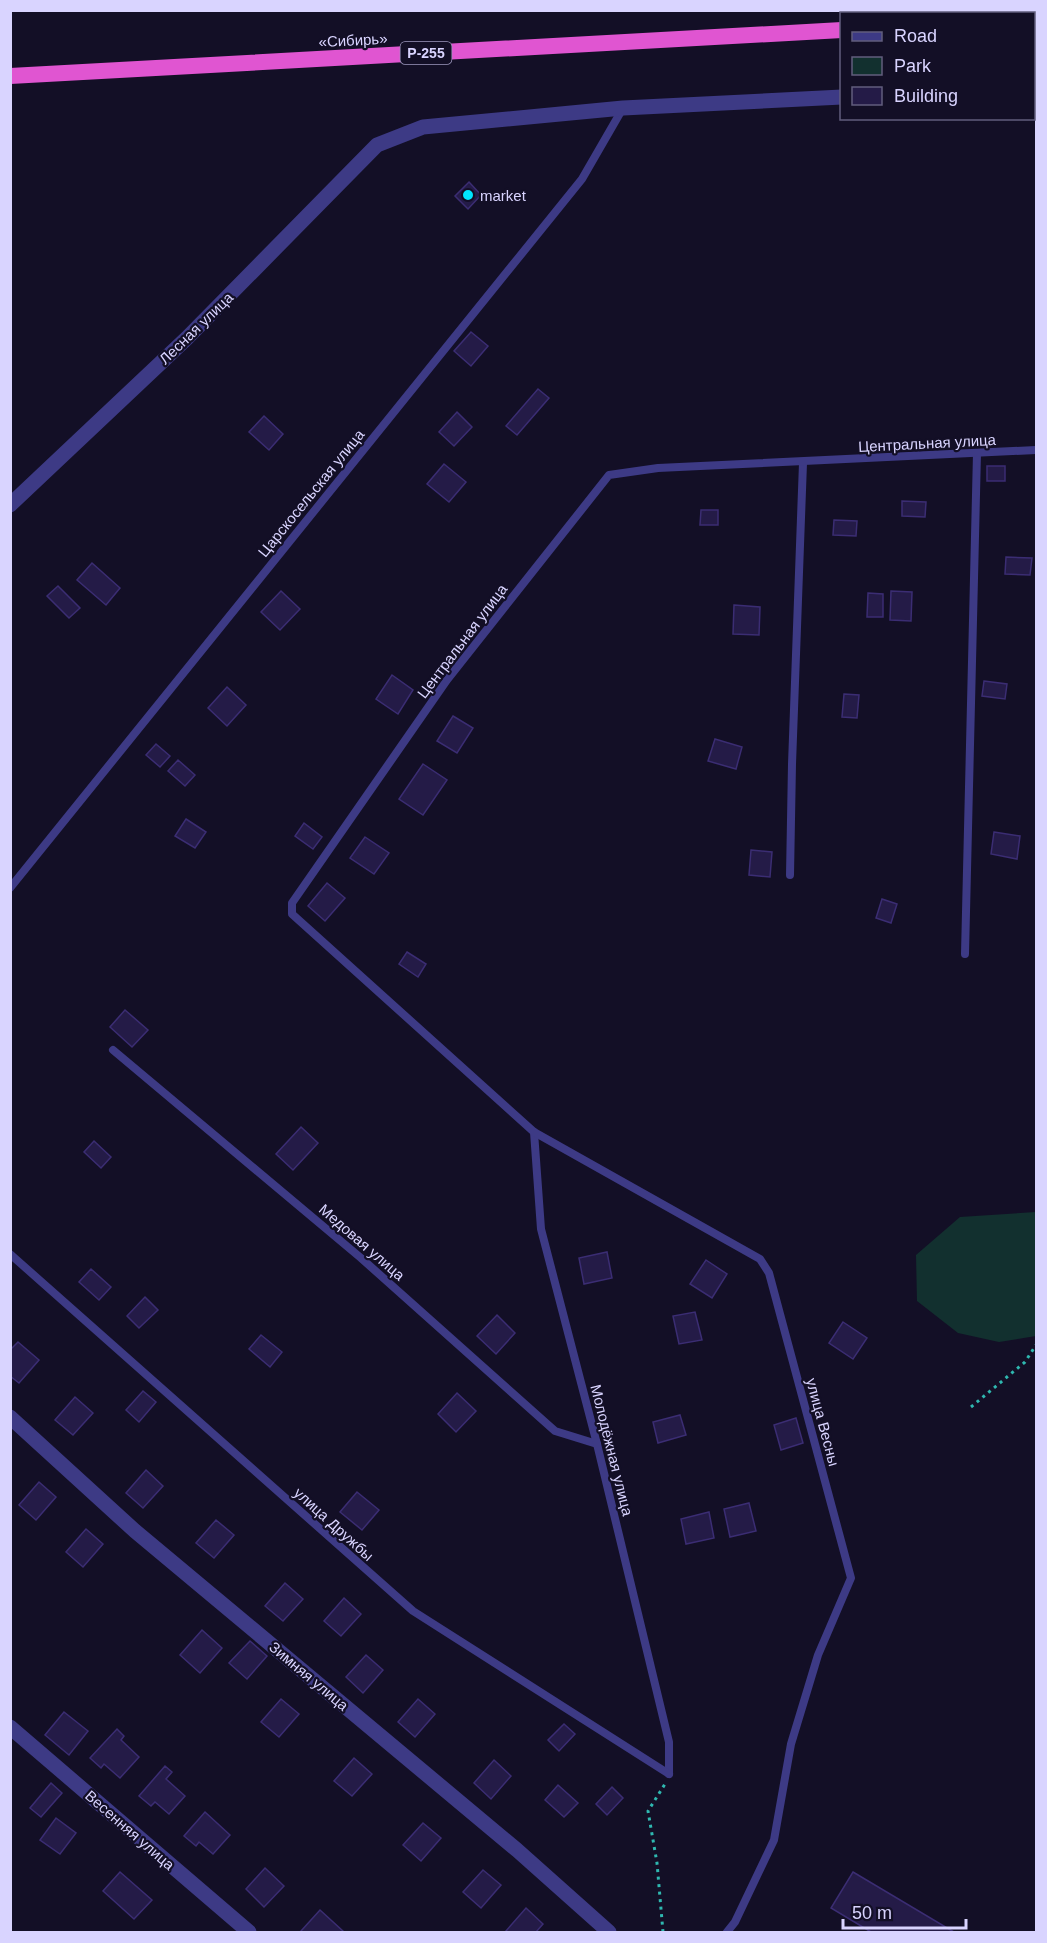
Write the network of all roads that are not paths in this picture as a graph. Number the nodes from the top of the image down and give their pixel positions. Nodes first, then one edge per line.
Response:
1 (840, 30) edge
2 (10, 76) edge
3 (840, 97) edge
4 (623, 108) junction
5 (1036, 450) edge
6 (977, 453) junction
7 (803, 463) junction
8 (10, 505) edge
9 (790, 875) dead end
10 (10, 888) edge
11 (965, 954) dead end
12 (113, 1050) dead end
13 (534, 1132) junction
14 (10, 1254) edge
15 (769, 1273) joint
16 (10, 1417) edge
17 (597, 1444) junction
18 (10, 1727) edge
19 (669, 1774) joint
20 (249, 1932) edge
21 (609, 1932) edge
22 (728, 1932) edge

1 - 2 highway, «Сибирь» / Р-255
3 - 4 street
4 - 8 street, Лесная улица
4 - 10 lane, Царскосельская улица
5 - 6 lane, Центральная улица
6 - 7 lane, Центральная улица
6 - 11 lane
7 - 9 lane
7 - 13 lane, Центральная улица
12 - 17 lane, Медовая улица
13 - 15 lane, Центральная улица
13 - 17 lane, Молодёжная улица
14 - 19 lane, улица Дружбы
15 - 22 lane, улица Весны
16 - 21 street, Зимняя улица
17 - 19 lane, Молодёжная улица
18 - 20 street, Весенняя улица

